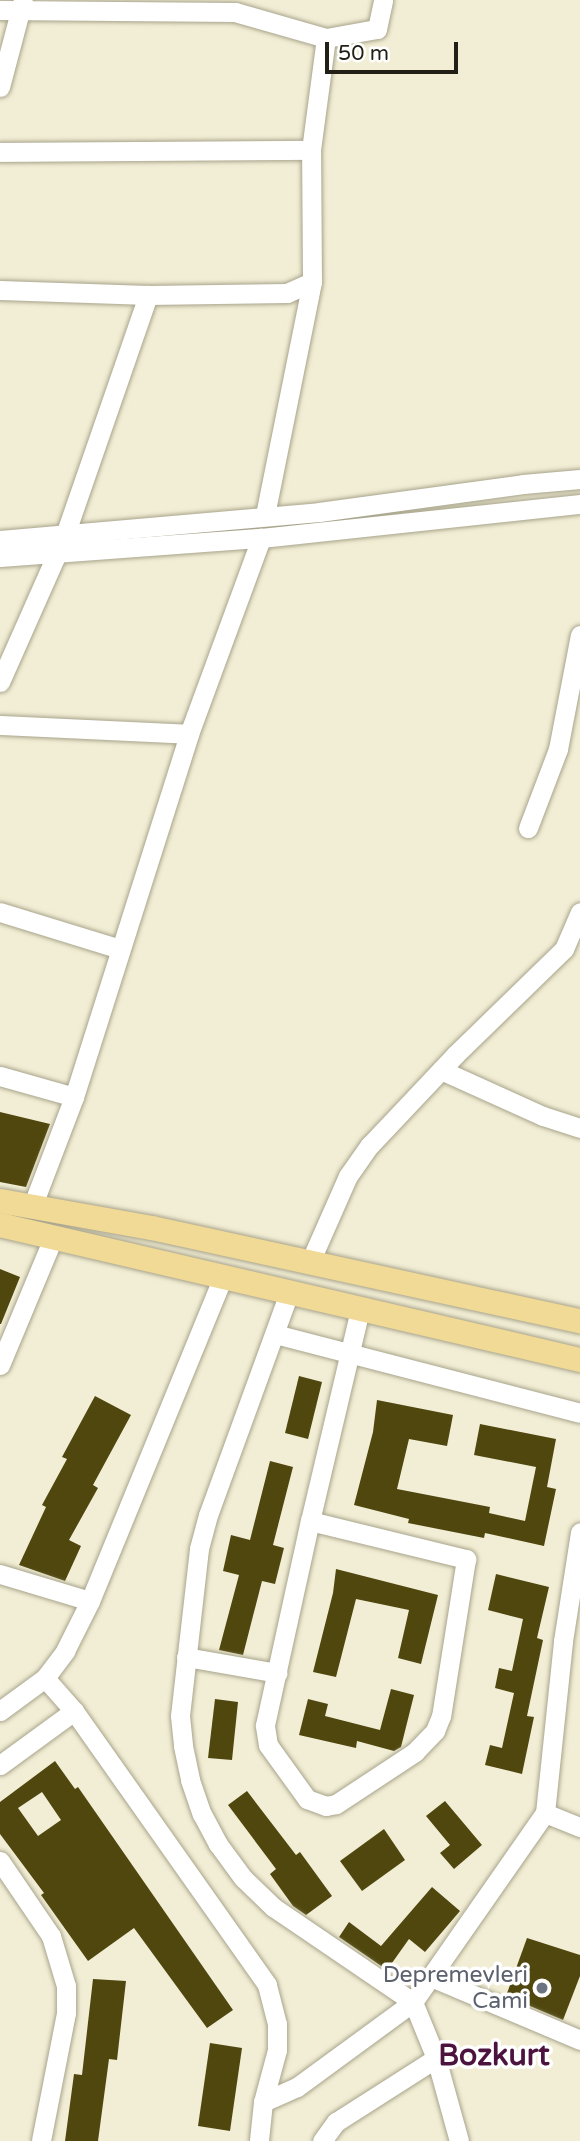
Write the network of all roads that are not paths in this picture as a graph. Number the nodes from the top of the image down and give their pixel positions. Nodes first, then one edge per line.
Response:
1 (383, 0) edge
2 (22, 5) edge
3 (0, 10) edge
4 (327, 38) junction
5 (0, 87) edge
6 (311, 150) junction
7 (0, 152) edge
8 (312, 282) junction
9 (0, 290) edge
10 (148, 295) junction
11 (580, 479) edge
12 (580, 505) edge
13 (265, 515) junction
14 (261, 538) junction
15 (0, 540) edge
16 (61, 543) junction
17 (0, 557) edge
18 (580, 635) edge
19 (0, 682) edge
20 (0, 725) edge
21 (188, 734) junction
22 (528, 828) dead end
23 (0, 912) edge
24 (580, 912) edge
25 (120, 949) junction
26 (440, 1070) junction
27 (0, 1076) edge
28 (74, 1097) junction
29 (580, 1128) edge
30 (0, 1201) edge
31 (32, 1207) junction
32 (0, 1225) edge
33 (53, 1238) junction
34 (310, 1262) junction
35 (223, 1277) junction
36 (290, 1290) junction
37 (360, 1309) junction
38 (580, 1321) edge
39 (275, 1334) junction
40 (349, 1355) junction
41 (580, 1360) edge
42 (0, 1365) edge
43 (580, 1413) edge
44 (310, 1521) junction
45 (580, 1532) edge
46 (0, 1574) edge
47 (576, 1581) edge
48 (90, 1601) junction
49 (573, 1623) edge
50 (186, 1657) junction
51 (278, 1673) junction
52 (44, 1678) junction
53 (0, 1711) edge
54 (74, 1711) junction
55 (0, 1765) edge
56 (545, 1813) junction
57 (580, 1827) edge
58 (0, 1861) edge
59 (431, 1977) junction
60 (413, 2003) junction
61 (580, 2040) edge
62 (436, 2058) junction
63 (264, 2102) junction
64 (41, 2141) edge
65 (259, 2141) edge
66 (322, 2141) edge
67 (459, 2141) edge

1 - 4 street
2 - 3 street
2 - 4 street
2 - 5 street
4 - 6 street
6 - 7 street
6 - 8 street
8 - 10 street
8 - 13 street
9 - 10 street
10 - 16 street
11 - 13 street
12 - 14 street
13 - 16 street
14 - 16 street
14 - 21 street
15 - 16 street
16 - 17 street
16 - 19 street
18 - 22 street
20 - 21 street
21 - 25 street
23 - 25 street
24 - 26 street
25 - 28 street
26 - 29 street
26 - 34 street
27 - 28 street
28 - 31 street
30 - 31 main road
31 - 34 main road
32 - 33 main road
33 - 35 main road
33 - 42 street
34 - 38 main road
35 - 36 main road
35 - 48 street
36 - 37 main road
36 - 39 street
37 - 40 street
37 - 41 main road
39 - 40 street
39 - 50 street
40 - 43 street
40 - 44 street
44 - 51 street
44 - 51 street
45 - 47 street
46 - 48 street
47 - 49 street
48 - 52 street
49 - 56 street
50 - 51 street
50 - 60 street
52 - 53 street
52 - 54 street
54 - 55 street
54 - 63 street
56 - 57 street
56 - 59 street
58 - 64 street
59 - 60 street
59 - 61 street
60 - 62 street
60 - 63 street
62 - 66 street
62 - 67 street
63 - 65 street

